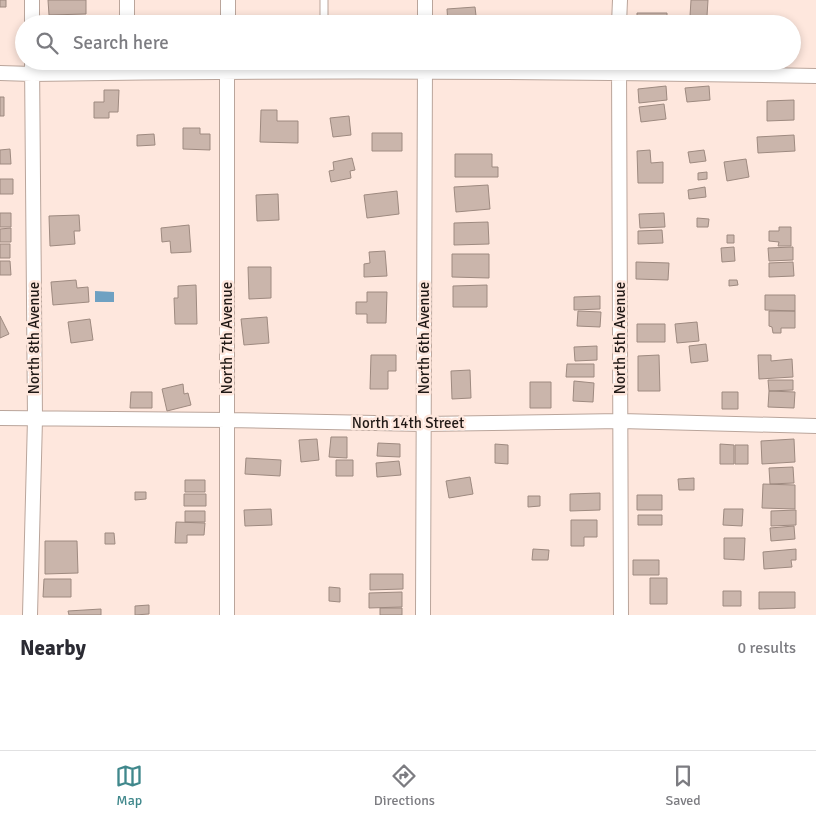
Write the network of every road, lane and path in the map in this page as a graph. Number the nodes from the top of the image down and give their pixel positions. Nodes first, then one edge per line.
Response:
1 (32, 0) edge
2 (127, 0) edge
3 (228, 0) edge
4 (324, 0) edge
5 (424, 0) edge
6 (620, 0) edge
7 (32, 15) edge
8 (127, 15) edge
9 (228, 15) edge
10 (324, 15) edge
11 (425, 15) edge
12 (619, 15) edge
13 (19, 70) edge
14 (32, 70) edge
15 (227, 70) edge
16 (425, 70) edge
17 (619, 70) edge
18 (685, 70) edge
19 (0, 73) edge
20 (816, 76) edge
21 (0, 418) edge
22 (35, 419) junction
23 (227, 420) junction
24 (621, 421) junction
25 (423, 424) junction
26 (816, 426) edge
27 (30, 615) edge
28 (227, 615) edge
29 (423, 615) edge
30 (621, 615) edge

1 - 7 street
2 - 8 street
3 - 9 street
4 - 10 lane
5 - 11 street
6 - 12 street
13 - 19 street
14 - 22 street, North 8th Avenue
15 - 23 street, North 7th Avenue
16 - 25 street, North 6th Avenue
17 - 24 street, North 5th Avenue
18 - 20 street
21 - 22 street, North 14th Street
22 - 23 street, North 14th Street
22 - 27 street, North 8th Avenue
23 - 25 street, North 14th Street
23 - 28 street, North 7th Avenue
24 - 25 street, North 14th Street
24 - 26 street, North 14th Street
24 - 30 street, North 5th Avenue
25 - 29 street, North 6th Avenue

